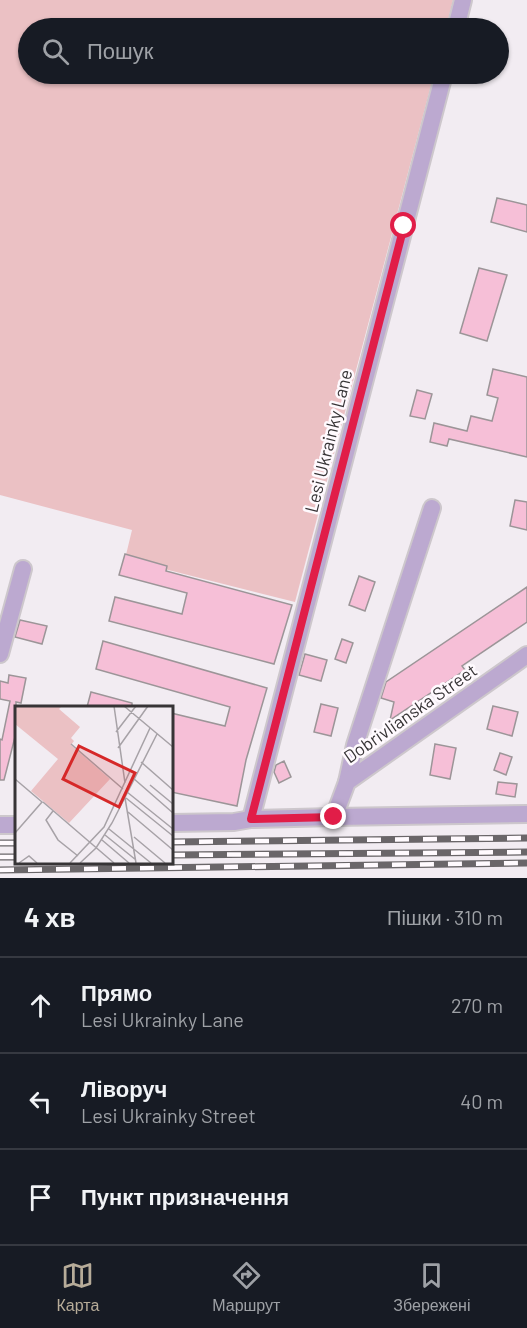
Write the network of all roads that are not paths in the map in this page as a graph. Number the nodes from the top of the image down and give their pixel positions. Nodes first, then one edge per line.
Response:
1 (463, 0) edge
2 (458, 18) edge
3 (441, 84) edge
4 (432, 508) dead end
5 (23, 569) dead end
6 (0, 654) edge
7 (527, 656) edge
8 (346, 782) junction
9 (527, 814) edge
10 (334, 817) junction
11 (251, 819) junction
12 (172, 823) edge

1 - 2 street
3 - 11 street, Lesi Ukrainky Lane
4 - 8 street
5 - 6 street
7 - 8 street, Dobrivlianska Street
8 - 10 street, Dobrivlianska Street
9 - 10 street
10 - 11 street
11 - 12 street

